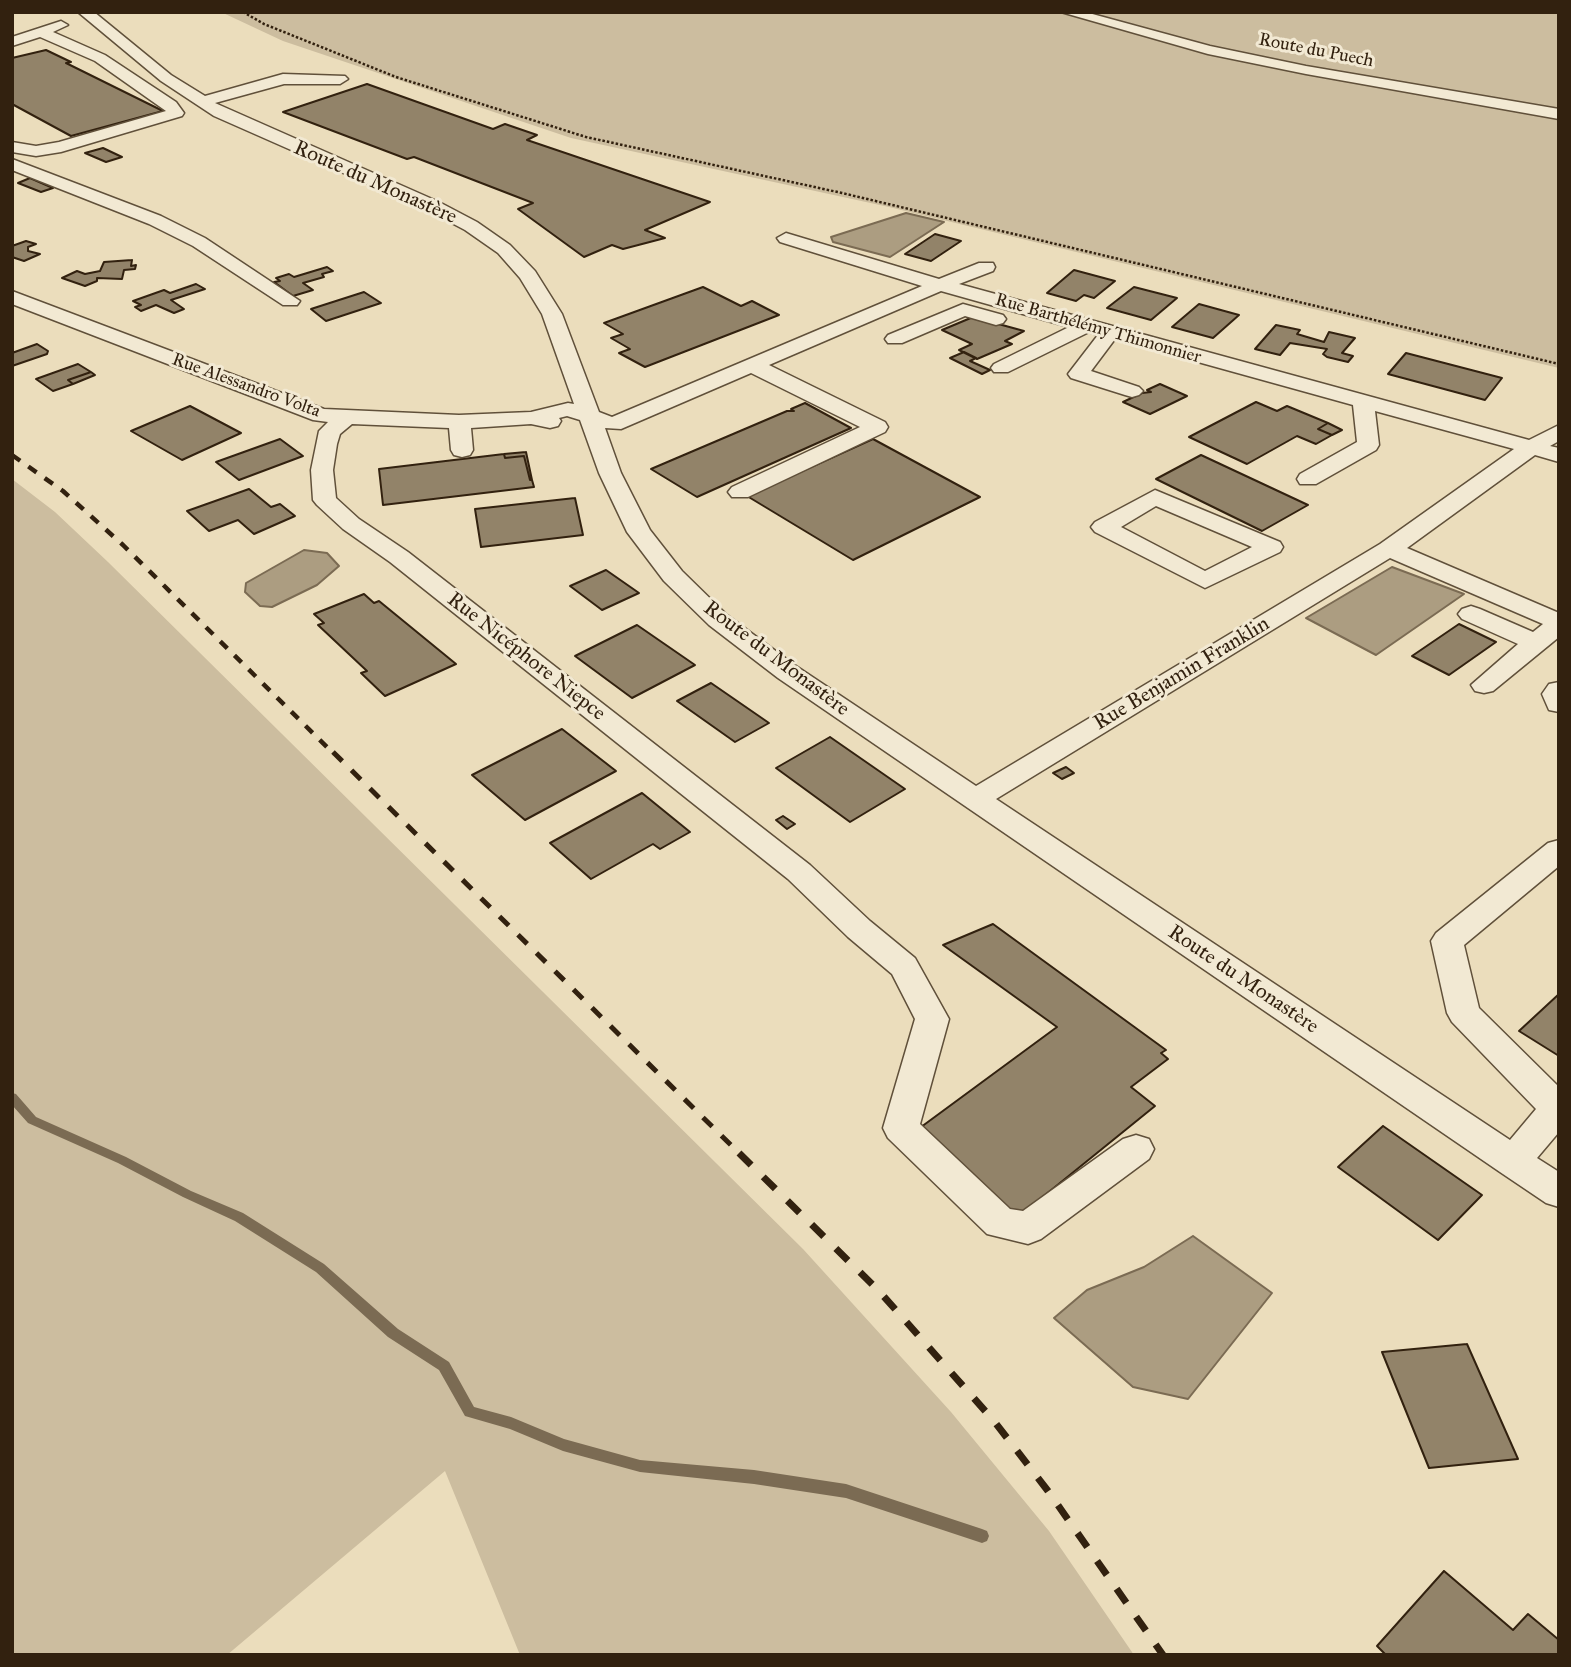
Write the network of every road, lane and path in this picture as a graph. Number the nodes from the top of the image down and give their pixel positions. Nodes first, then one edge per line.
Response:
1 (243, 12) edge
2 (1068, 12) edge
3 (93, 15) edge
4 (44, 32) junction
5 (12, 42) edge
6 (340, 79) dead end
7 (202, 102) junction
8 (1559, 114) edge
9 (12, 147) edge
10 (12, 164) edge
11 (786, 239) dead end
12 (986, 267) dead end
13 (940, 285) junction
14 (12, 297) edge
15 (290, 301) dead end
16 (1086, 326) junction
17 (1110, 332) junction
18 (1064, 338) junction
19 (895, 339) dead end
20 (750, 364) junction
21 (1559, 364) edge
22 (1001, 368) dead end
23 (1132, 391) dead end
24 (1363, 403) junction
25 (590, 414) junction
26 (346, 418) junction
27 (459, 422) junction
28 (1559, 432) edge
29 (1532, 447) junction
30 (462, 450) dead end
31 (1559, 455) edge
32 (1308, 479) dead end
33 (740, 492) dead end
34 (1271, 547) joint
35 (1389, 549) junction
36 (1471, 614) dead end
37 (1559, 623) edge
38 (1536, 643) junction
39 (1484, 685) dead end
40 (1559, 690) edge
41 (1559, 704) edge
42 (975, 799) junction
43 (1559, 850) edge
44 (1557, 1110) edge
45 (1136, 1149) dead end
46 (1513, 1162) junction
47 (1559, 1192) edge

1 - 21 path
2 - 8 street, Route du Puech
3 - 4 street
3 - 7 street, Route du Monastère
4 - 5 street
4 - 9 street
6 - 7 street
7 - 25 street, Route du Monastère
10 - 15 street
11 - 13 street, Rue Barthélémy Thimonnier
12 - 13 street
13 - 16 street, Rue Barthélémy Thimonnier
13 - 20 street
14 - 26 street, Rue Alessandro Volta
16 - 17 street, Rue Barthélémy Thimonnier
16 - 18 street
17 - 23 street
17 - 24 street, Rue Barthélémy Thimonnier
18 - 19 street
18 - 22 street
20 - 25 street
20 - 33 street
24 - 29 street, Rue Barthélémy Thimonnier
24 - 32 street
25 - 27 street, Rue Alessandro Volta
25 - 42 street, Route du Monastère
26 - 27 street, Rue Alessandro Volta
26 - 45 street, Rue Nicéphore Niepce
27 - 30 street
28 - 29 street, Rue Benjamin Franklin
29 - 31 street, Rue Barthélémy Thimonnier
29 - 35 street, Rue Benjamin Franklin
34 - 34 street
35 - 37 street
35 - 42 street, Rue Benjamin Franklin
36 - 38 street
37 - 38 street
38 - 39 street
40 - 41 street
42 - 46 street, Route du Monastère
43 - 44 street
44 - 46 street
46 - 47 street, Route du Monastère

